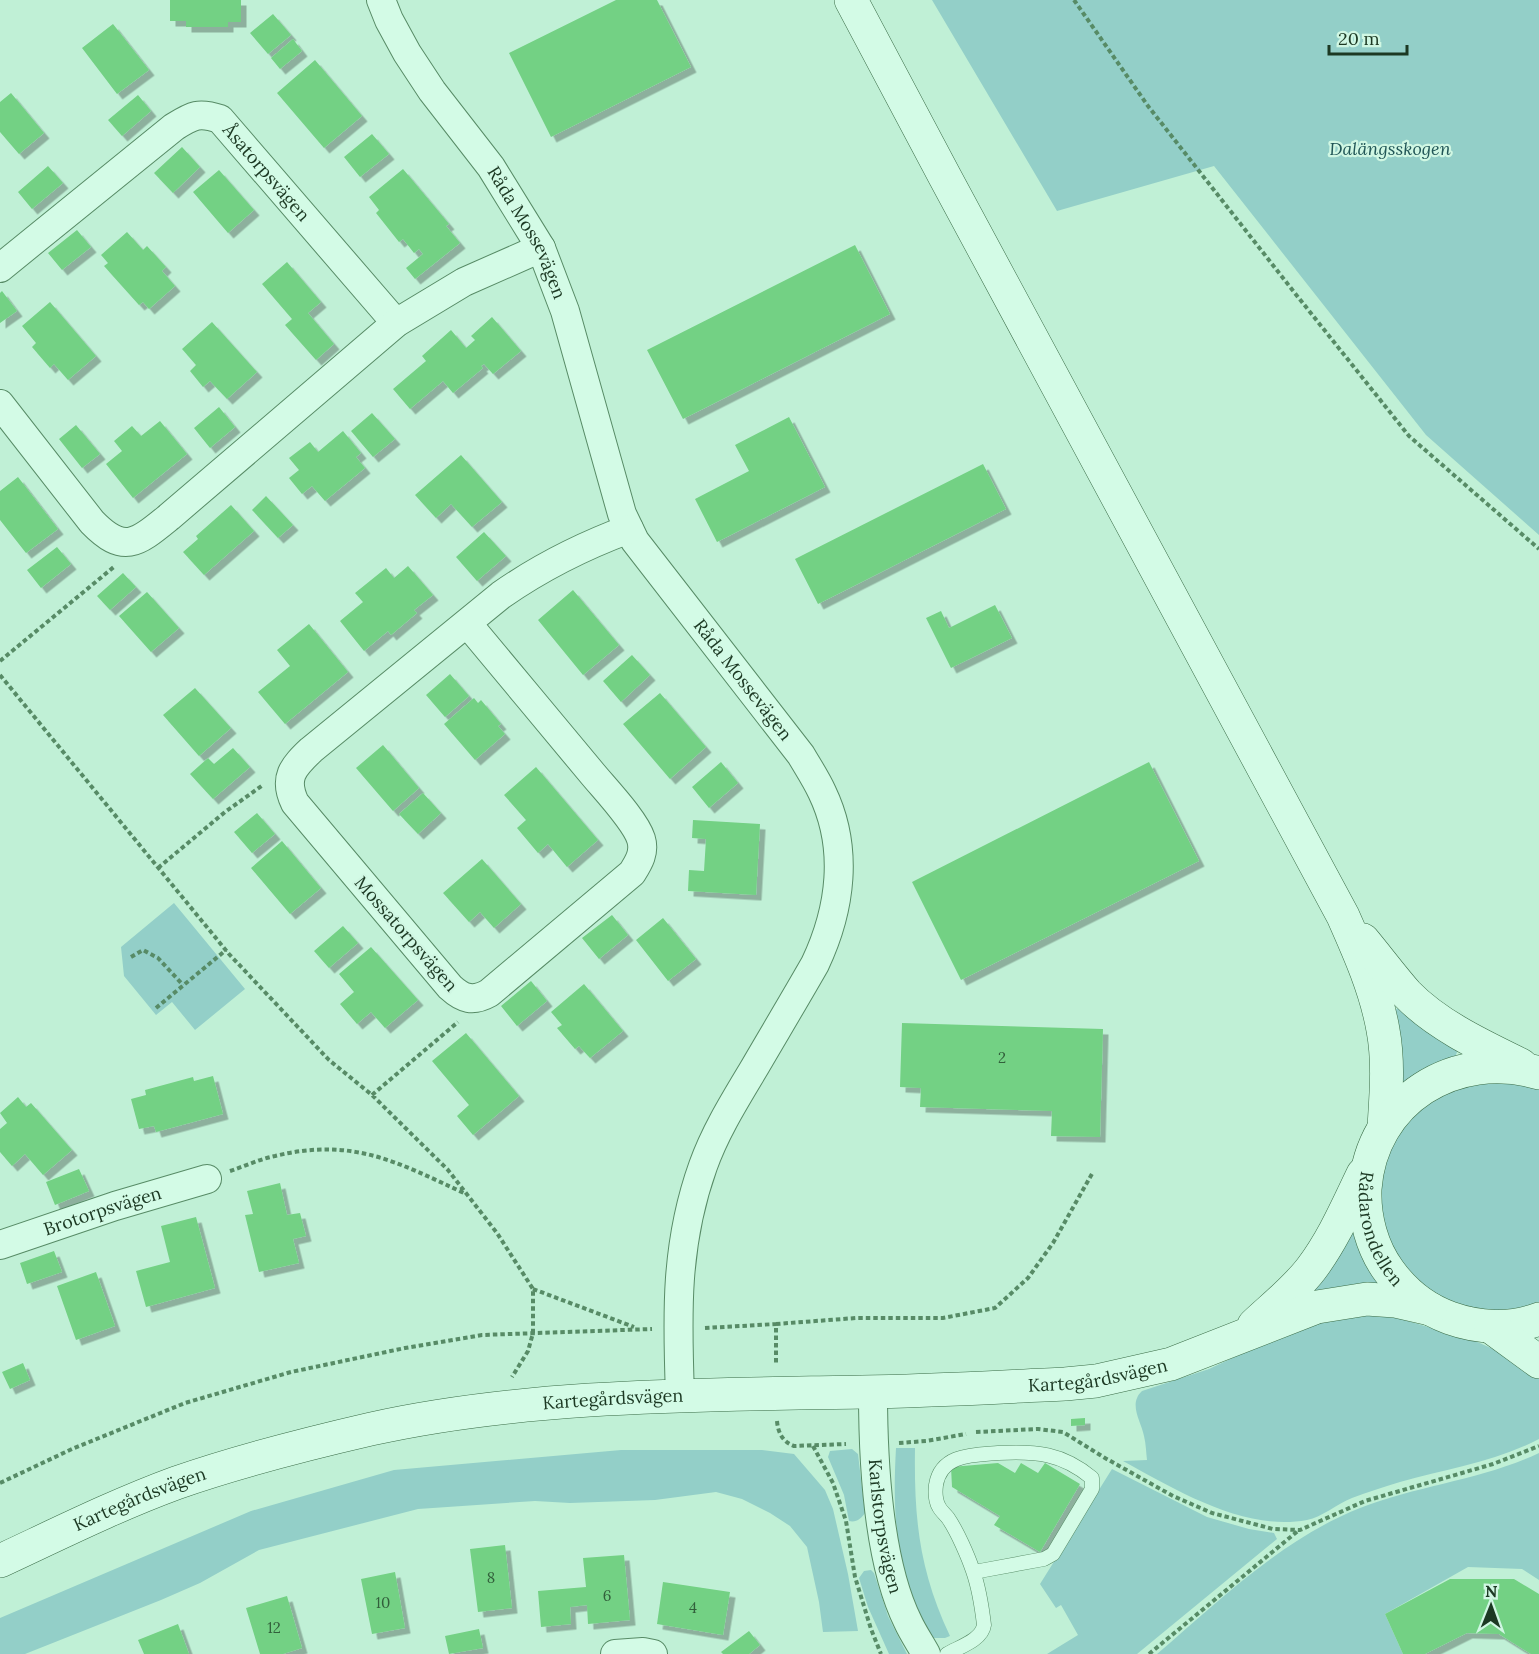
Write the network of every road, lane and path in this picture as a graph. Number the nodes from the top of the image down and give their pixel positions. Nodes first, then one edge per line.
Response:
1 (381, 0) edge
2 (851, 0) edge
3 (1074, 0) edge
4 (540, 248) junction
5 (0, 268) edge
6 (396, 323) junction
7 (0, 404) edge
8 (629, 529) junction
9 (122, 543) junction
10 (1539, 549) edge
11 (467, 623) junction
12 (0, 661) edge
13 (0, 675) edge
14 (290, 776) junction
15 (158, 868) junction
16 (1343, 916) junction
17 (226, 950) junction
18 (131, 957) dead end
19 (183, 986) junction
20 (473, 999) junction
21 (156, 1008) dead end
22 (1538, 1073) edge
23 (372, 1095) junction
24 (1384, 1127) junction
25 (1370, 1160) junction
26 (1093, 1172) dead end
27 (207, 1179) joint
28 (467, 1195) junction
29 (0, 1245) edge
30 (533, 1289) junction
31 (1430, 1309) junction
32 (1539, 1319) edge
33 (776, 1324) dead end
34 (1491, 1327) junction
35 (637, 1328) dead end
36 (1244, 1334) junction
37 (1539, 1362) edge
38 (508, 1383) dead end
39 (873, 1392) junction
40 (680, 1395) junction
41 (813, 1446) dead end
42 (1300, 1530) dead end
43 (0, 1561) edge
44 (974, 1572) junction
45 (615, 1654) edge
46 (653, 1654) edge
47 (881, 1654) edge
48 (926, 1654) edge
49 (948, 1654) edge
50 (1149, 1654) edge

1 - 4 street, Råda Mossevägen
2 - 16 main road
3 - 10 path
4 - 6 street
4 - 8 street, Råda Mossevägen
5 - 6 street, Åsatorpsvägen
6 - 9 street
7 - 9 street
8 - 11 street
8 - 40 street, Råda Mossevägen
9 - 12 path
11 - 14 street
11 - 20 street, Mossatorpsvägen
13 - 15 path
14 - 15 path
14 - 20 street, Mossatorpsvägen
15 - 17 path
16 - 22 main road
16 - 24 main road
17 - 19 path
17 - 23 path
18 - 19 path
19 - 21 path
20 - 23 path
22 - 24 main road, Rådarondellen
23 - 28 path
24 - 25 main road, Rådarondellen
25 - 31 main road, Rådarondellen
25 - 36 main road, Kartegårdsvägen
26 - 33 path
27 - 28 path
27 - 29 street, Brotorpsvägen
28 - 30 path
30 - 35 path
30 - 38 path
31 - 34 main road, Rådarondellen
31 - 36 main road, Kartegårdsvägen
32 - 34 main road, Rådarondellen
34 - 37 main road
36 - 39 main road, Kartegårdsvägen
39 - 40 main road, Kartegårdsvägen
39 - 48 street, Karlstorpsvägen
40 - 43 main road, Kartegårdsvägen
41 - 47 path
42 - 50 path
44 - 44 lane
44 - 49 lane
45 - 46 street

